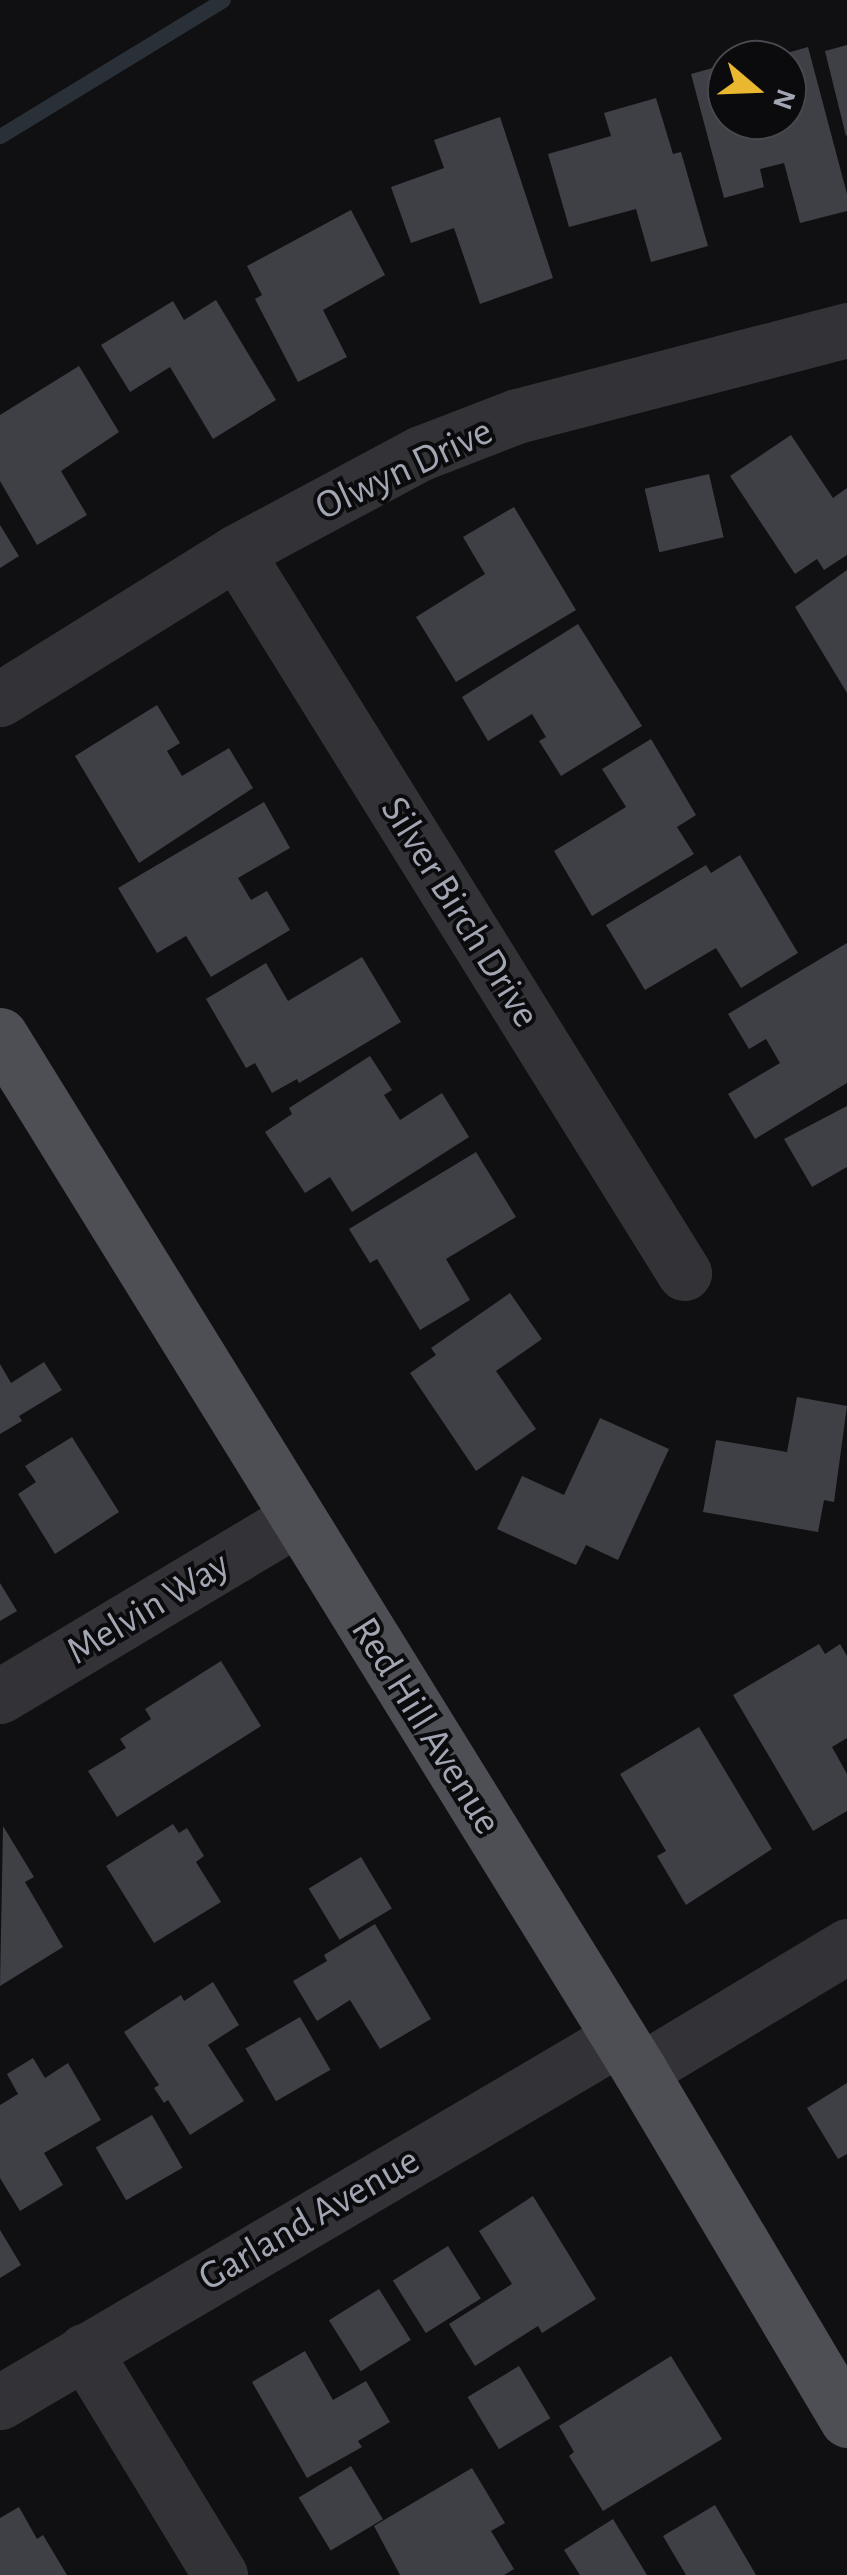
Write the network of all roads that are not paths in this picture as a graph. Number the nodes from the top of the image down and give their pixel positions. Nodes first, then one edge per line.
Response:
1 (847, 330) edge
2 (236, 552) junction
3 (0, 699) edge
4 (0, 1034) edge
5 (684, 1273) dead end
6 (296, 1518) junction
7 (0, 1696) edge
8 (847, 1946) edge
9 (629, 2054) junction
10 (84, 2351) junction
11 (0, 2402) edge
12 (847, 2420) edge
13 (220, 2575) edge

1 - 2 street, Olwyn Drive
2 - 3 street, Olwyn Drive
2 - 5 street, Silver Birch Drive
4 - 6 main road, Red Hill Avenue
6 - 7 street, Melvin Way
6 - 9 main road, Red Hill Avenue
8 - 9 street, Garland Avenue
9 - 10 street, Garland Avenue
9 - 12 main road, Red Hill Avenue
10 - 11 street, Garland Avenue
10 - 13 street

